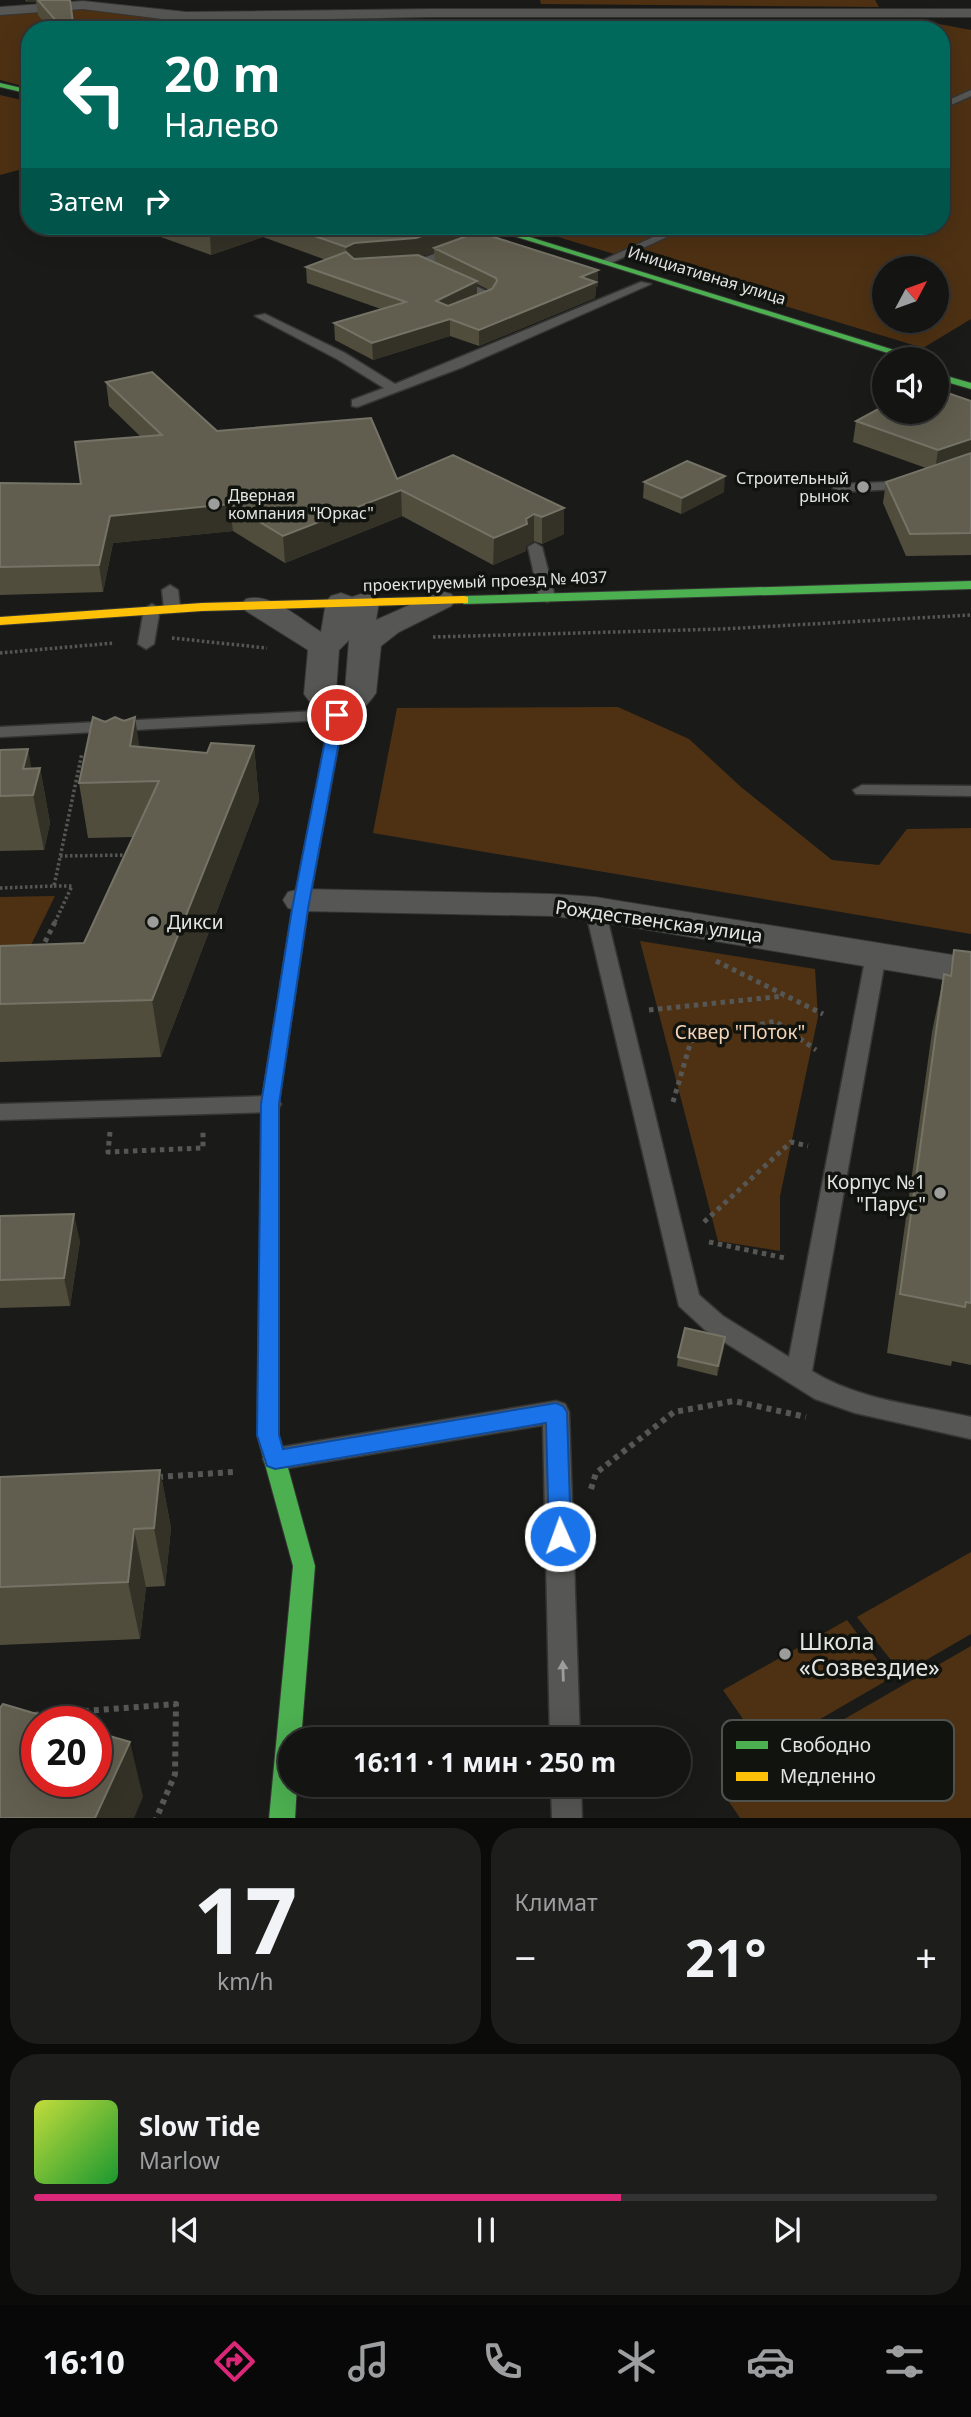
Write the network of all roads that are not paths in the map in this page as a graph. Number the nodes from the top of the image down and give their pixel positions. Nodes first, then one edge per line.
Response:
1 (101, 4) dead end
2 (83, 5) junction
3 (0, 11) edge
4 (971, 13) edge
5 (0, 85) edge
6 (21, 90) edge
7 (0, 93) edge
8 (971, 93) edge
9 (21, 97) edge
10 (950, 102) edge
11 (665, 235) edge
12 (479, 236) edge
13 (604, 262) junction
14 (423, 264) junction
15 (410, 266) edge
16 (645, 284) junction
17 (466, 310) edge
18 (261, 316) dead end
19 (879, 347) edge
20 (872, 355) edge
21 (949, 368) edge
22 (971, 375) edge
23 (949, 380) edge
24 (971, 386) edge
25 (394, 389) junction
26 (357, 403) dead end
27 (928, 482) edge
28 (840, 488) dead end
29 (535, 547) dead end
30 (971, 585) edge
31 (170, 590) dead end
32 (547, 597) junction
33 (441, 600) junction
34 (352, 602) junction
35 (256, 605) junction
36 (172, 608) junction
37 (152, 609) junction
38 (0, 621) edge
39 (366, 643) junction
40 (146, 644) dead end
41 (324, 647) junction
42 (338, 713) junction
43 (0, 732) edge
44 (862, 789) dead end
45 (971, 791) edge
46 (301, 900) junction
47 (595, 909) junction
48 (876, 955) junction
49 (971, 971) edge
50 (270, 1104) junction
51 (0, 1112) edge
52 (798, 1377) junction
53 (971, 1428) edge
54 (276, 1464) junction
55 (565, 1727) edge
56 (566, 1797) edge
57 (282, 1818) edge
58 (567, 1818) edge

1 - 2 lane
2 - 3 street
2 - 4 street
5 - 6 main road
7 - 9 main road
8 - 10 lane
11 - 13 lane
12 - 13 main road, Инициативная улица
12 - 14 lane
12 - 16 main road, Инициативная улица
13 - 19 main road, Инициативная улица
14 - 15 lane
14 - 17 lane
16 - 20 main road, Инициативная улица
16 - 25 lane
18 - 25 lane
21 - 22 main road
23 - 24 main road
25 - 26 lane
27 - 28 lane
29 - 32 lane
30 - 32 main road, проектируемый проезд № 4037
31 - 36 lane
32 - 33 main road, проектируемый проезд № 4037
33 - 34 main road, проектируемый проезд № 4037
33 - 39 street
34 - 35 main road, проектируемый проезд № 4037
34 - 39 street
34 - 41 street
35 - 36 main road, проектируемый проезд № 4037
35 - 41 street
36 - 37 main road, проектируемый проезд № 4037
37 - 38 main road, проектируемый проезд № 4037
37 - 40 lane
39 - 42 street
41 - 42 street
42 - 43 lane
42 - 46 main road
44 - 45 lane
46 - 47 street, Рождественская улица
46 - 50 main road
47 - 48 street, Рождественская улица
47 - 52 lane
48 - 49 street, Рождественская улица
48 - 52 lane
50 - 51 lane
50 - 54 main road
52 - 53 lane
55 -> 54 lane
54 - 57 main road
56 - 58 lane

